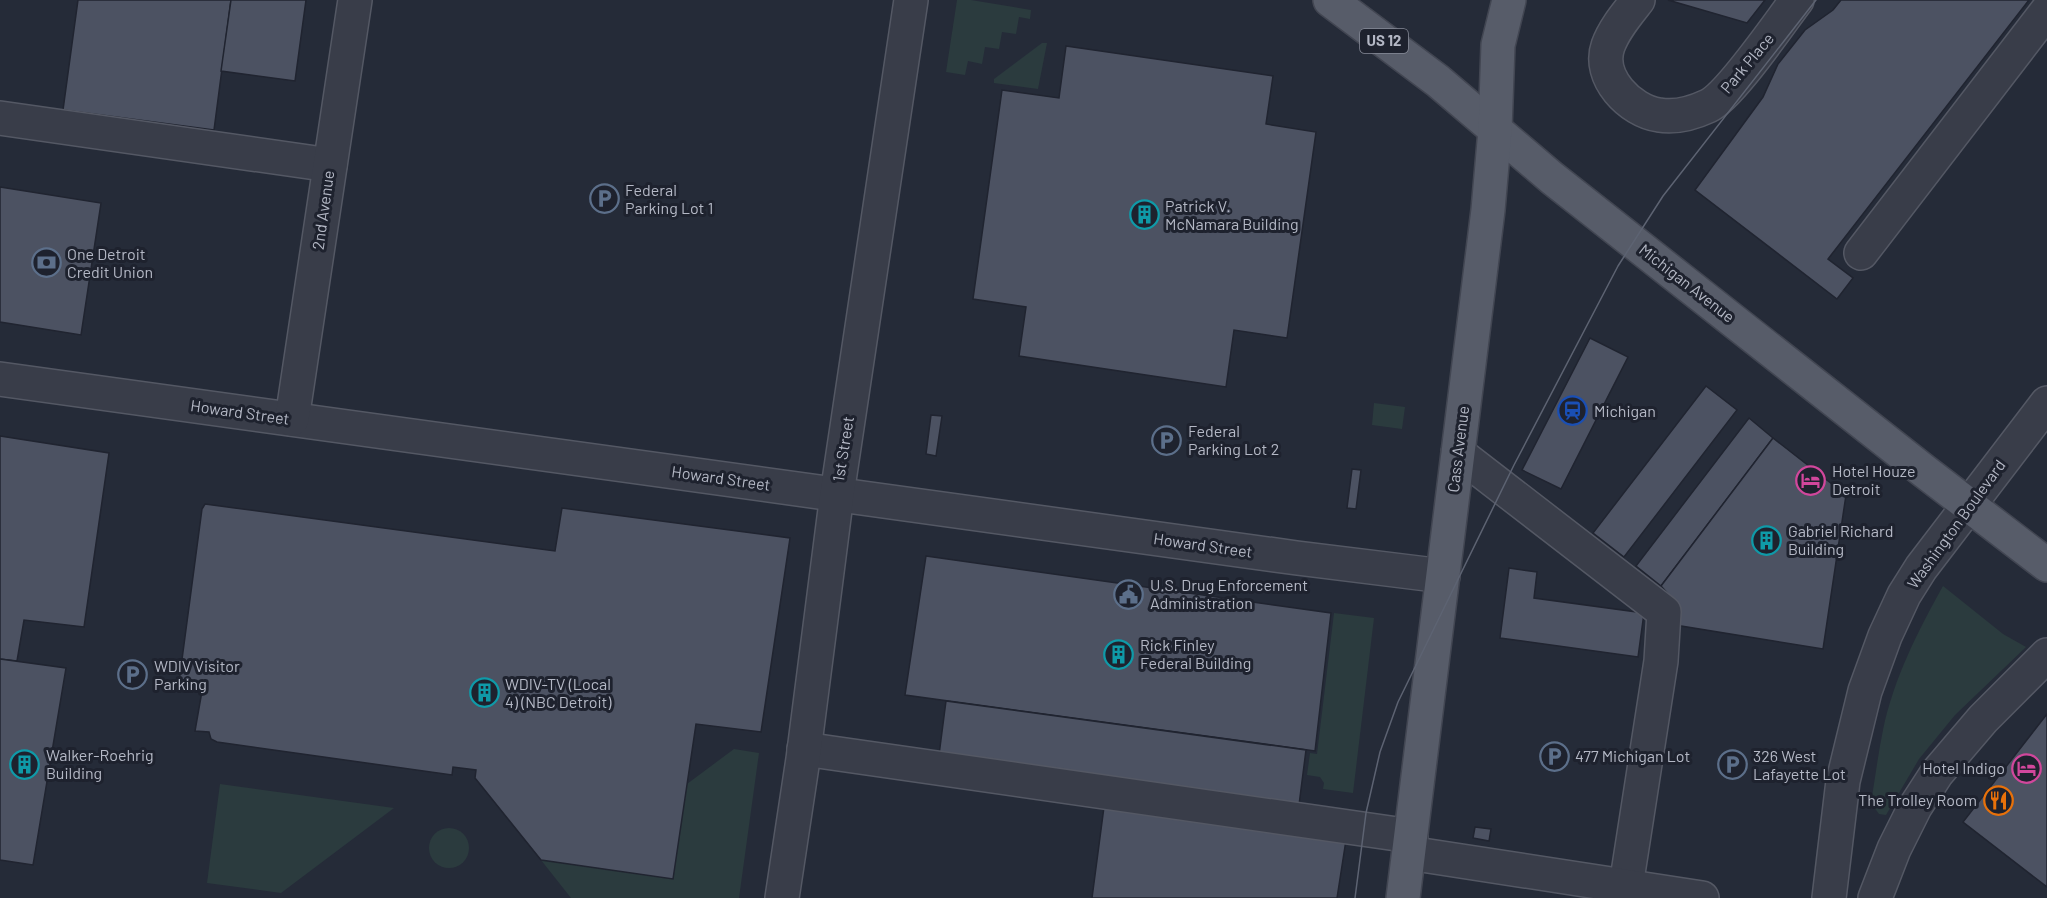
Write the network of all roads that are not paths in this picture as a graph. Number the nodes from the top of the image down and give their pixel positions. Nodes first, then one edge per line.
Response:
1 (355, 0) edge
2 (911, 0) edge
3 (1330, 0) edge
4 (1509, 0) edge
5 (1638, 0) edge
6 (1797, 0) edge
7 (2047, 11) edge
8 (0, 118) edge
9 (1495, 130) junction
10 (330, 165) junction
11 (1860, 253) dead end
12 (0, 379) edge
13 (2047, 403) edge
14 (292, 419) junction
15 (1458, 453) junction
16 (837, 494) junction
17 (1968, 505) junction
18 (2047, 565) edge
19 (1443, 576) junction
20 (2047, 655) edge
21 (804, 749) junction
22 (1410, 845) junction
23 (1626, 886) junction
24 (782, 898) edge
25 (1403, 898) edge
26 (1702, 898) edge
27 (1829, 898) edge
28 (1875, 898) edge

1 - 10 street, 2nd Avenue
2 - 16 street, 1st Street
3 - 9 main road, Michigan Avenue / US 12
4 - 9 main road, Cass Avenue
5 - 6 street, Park Place
7 - 11 street
8 - 10 street
9 - 15 main road, Cass Avenue
9 - 17 main road, Michigan Avenue
10 - 14 street, 2nd Avenue
12 - 14 street, Howard Street
13 - 17 street, Washington Boulevard
14 - 16 street, Howard Street
15 - 19 main road, Cass Avenue
15 - 23 street
16 - 19 street, Howard Street
16 - 21 street, 1st Street
17 - 18 main road, Michigan Avenue
17 - 27 street, Washington Boulevard
19 - 22 main road, Cass Avenue
20 - 28 street
21 - 22 street
21 - 24 street, 1st Street
22 - 23 street
22 - 25 main road, Cass Avenue
23 - 26 street

